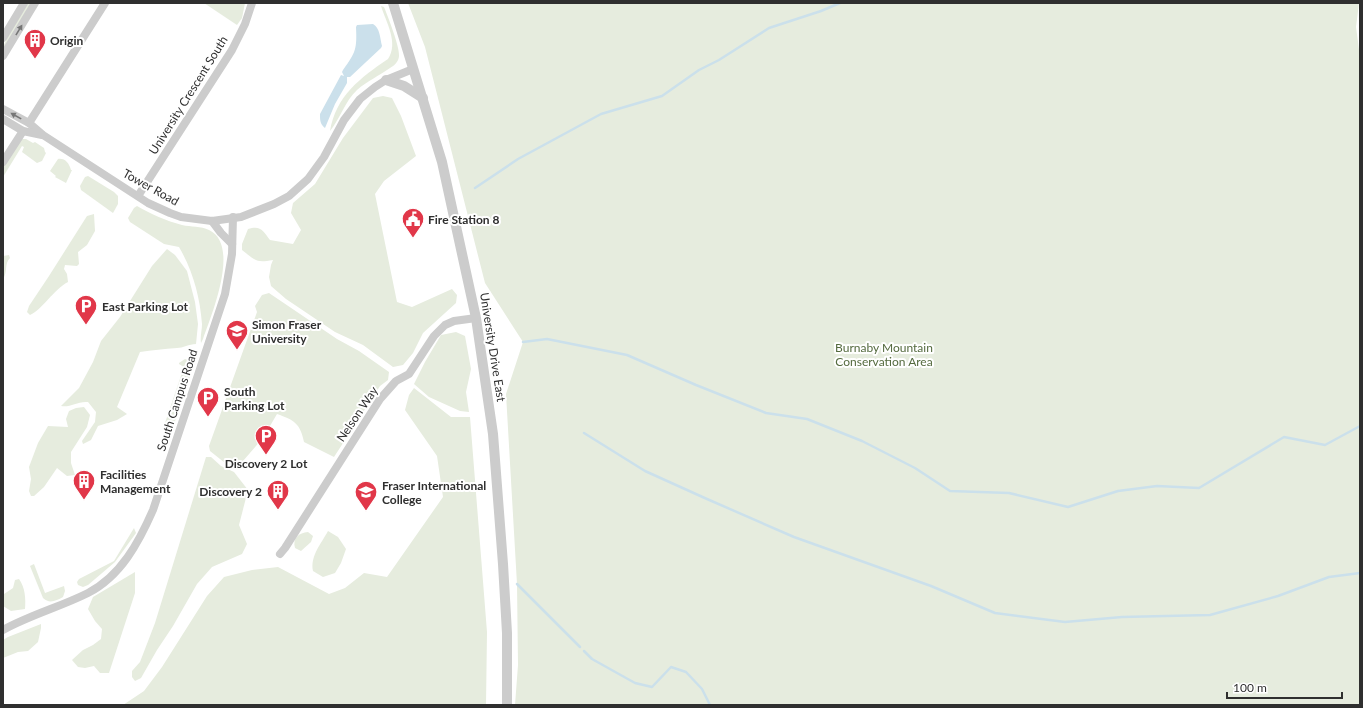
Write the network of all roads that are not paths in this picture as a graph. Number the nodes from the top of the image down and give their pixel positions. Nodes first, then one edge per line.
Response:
1 (24, 3) edge
2 (35, 3) edge
3 (105, 3) edge
4 (252, 3) edge
5 (393, 3) edge
6 (3, 38) edge
7 (3, 56) edge
8 (413, 68) junction
9 (386, 80) junction
10 (423, 98) junction
11 (3, 109) edge
12 (3, 118) edge
13 (28, 123) junction
14 (23, 131) junction
15 (42, 135) junction
16 (3, 162) edge
17 (138, 196) junction
18 (233, 217) junction
19 (212, 221) junction
20 (232, 244) junction
21 (476, 318) junction
22 (280, 554) dead end
23 (3, 630) edge
24 (507, 705) edge

1 - 6 street
7 -> 2 street
3 - 13 street
4 - 17 street, University Crescent South
5 - 8 street, University Drive East
8 - 9 street, Tower Road
8 - 10 street, University Drive East
9 - 10 street
9 - 18 street, Tower Road
10 - 21 street, University Drive East
13 -> 11 street, Tower Road
12 - 14 street, Tower Road
13 - 15 street, Tower Road
14 - 15 street, Tower Road
14 - 16 street
15 - 17 street, Tower Road
17 - 19 street, Tower Road
18 - 19 street, Tower Road
18 - 20 street, South Campus Road
19 - 20 street
20 - 23 street, South Campus Road
21 - 22 street, Nelson Way
21 - 24 street, University Drive East

